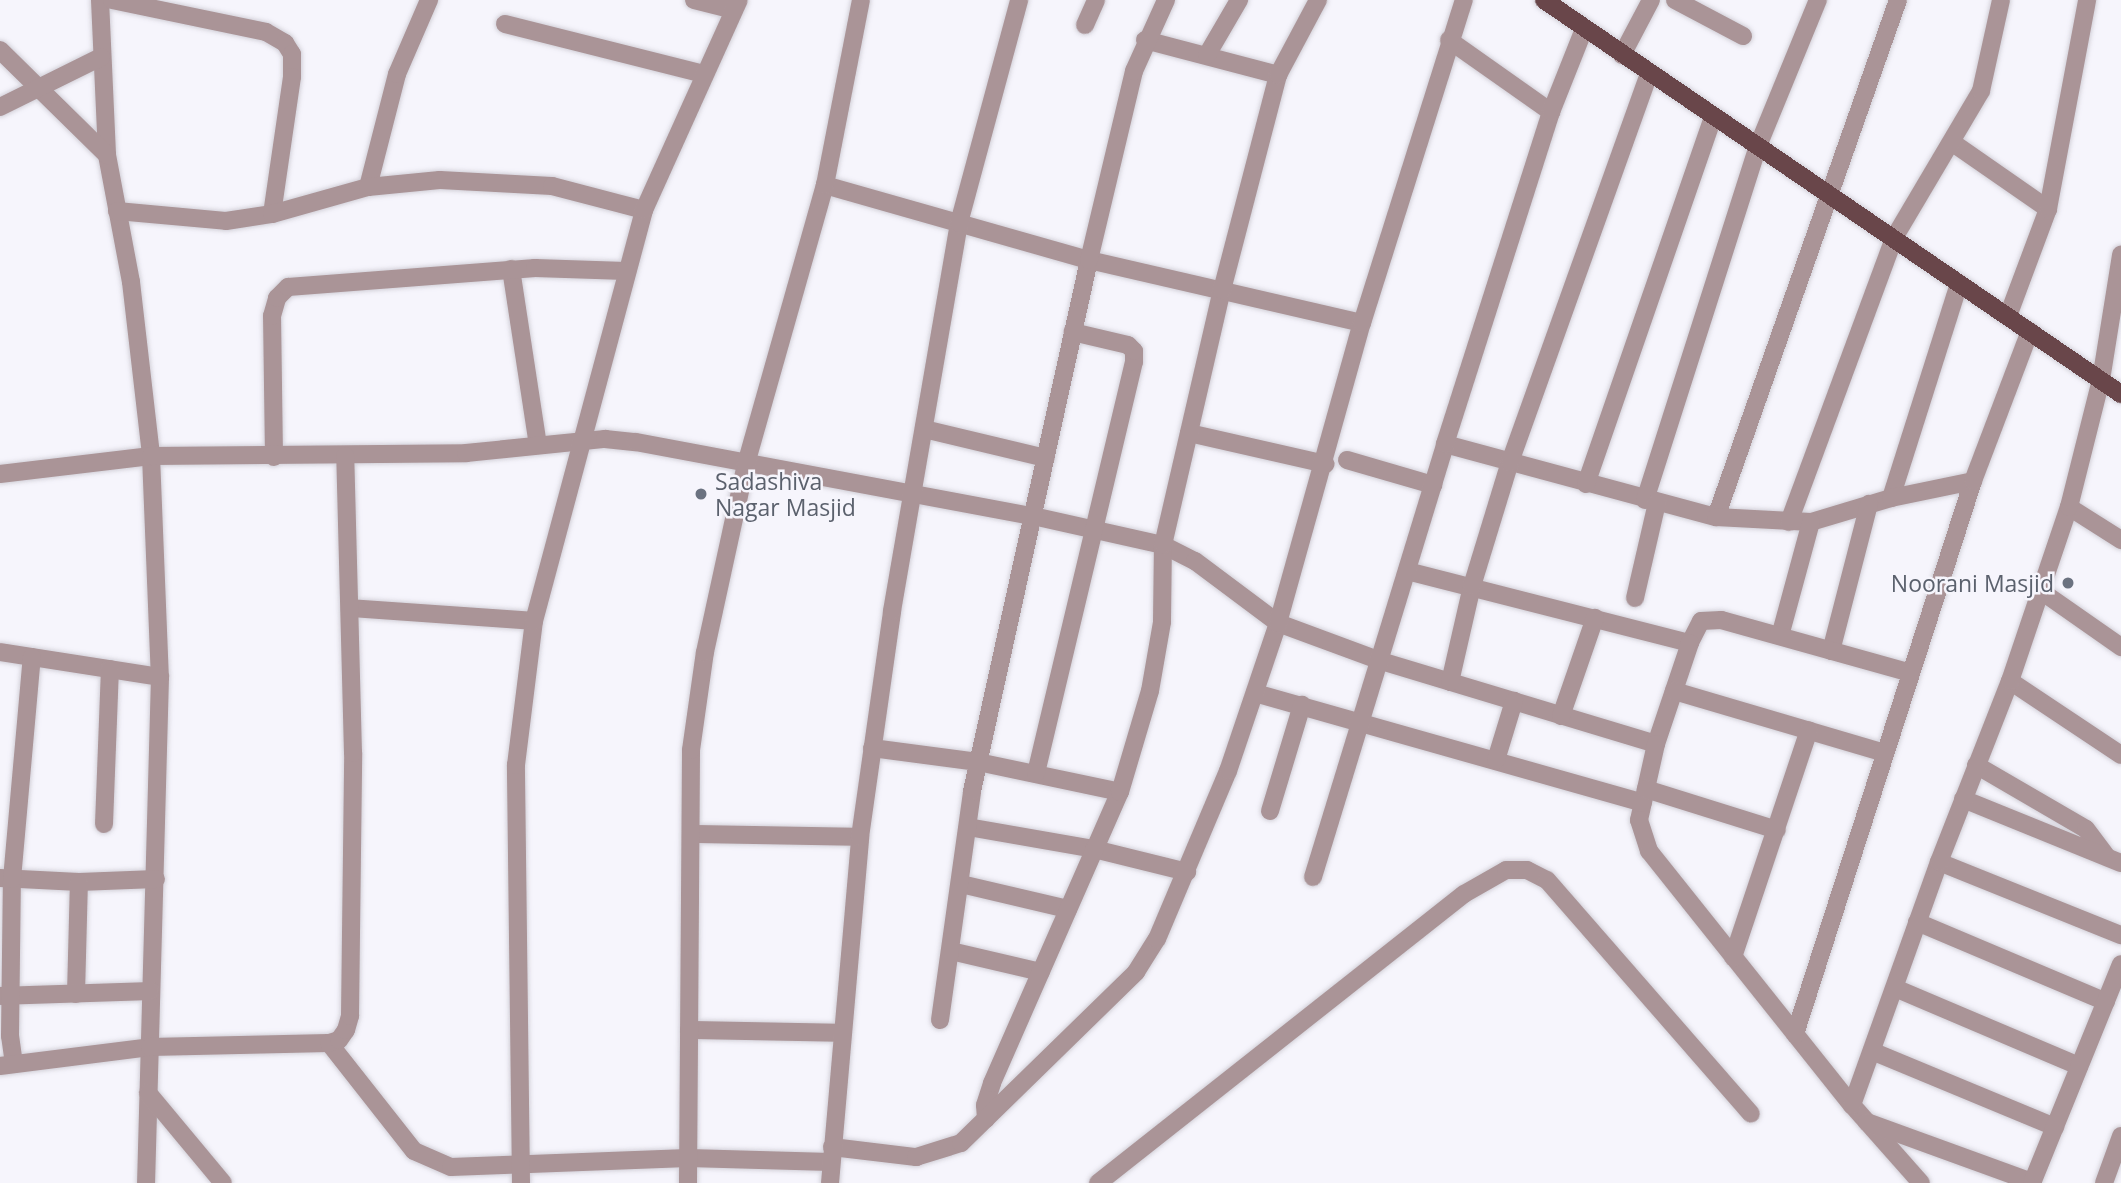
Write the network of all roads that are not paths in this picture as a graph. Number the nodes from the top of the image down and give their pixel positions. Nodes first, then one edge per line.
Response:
1 (100, 0) edge
2 (112, 0) edge
3 (429, 0) edge
4 (694, 0) edge
5 (860, 0) edge
6 (1019, 0) edge
7 (1096, 0) edge
8 (1166, 0) edge
9 (1239, 0) edge
10 (1318, 0) edge
11 (1464, 0) edge
12 (1545, 0) edge
13 (1651, 0) edge
14 (1675, 0) edge
15 (1818, 0) edge
16 (1878, 0) edge
17 (2001, 0) edge
18 (2087, 0) edge
19 (1896, 4) edge
20 (736, 5) edge
21 (1565, 6) edge
22 (505, 24) dead end
23 (1084, 25) dead end
24 (1584, 29) junction
25 (1743, 36) dead end
26 (1145, 40) junction
27 (1449, 40) junction
28 (0, 50) edge
29 (1207, 55) junction
30 (1622, 55) junction
31 (102, 57) junction
32 (704, 74) junction
33 (1649, 74) junction
34 (1278, 75) junction
35 (38, 88) junction
36 (0, 107) edge
37 (1551, 112) junction
38 (1713, 118) junction
39 (1953, 143) junction
40 (1758, 146) junction
41 (107, 155) junction
42 (825, 185) junction
43 (368, 187) junction
44 (1827, 192) junction
45 (2048, 209) junction
46 (644, 210) junction
47 (117, 211) junction
48 (272, 214) junction
49 (959, 223) junction
50 (1894, 238) junction
51 (2121, 255) edge
52 (1089, 260) junction
53 (511, 269) junction
54 (626, 271) junction
55 (1959, 283) junction
56 (1222, 290) junction
57 (2008, 316) junction
58 (1362, 323) junction
59 (2030, 331) junction
60 (1073, 332) junction
61 (2101, 380) junction
62 (2121, 394) edge
63 (924, 429) junction
64 (1189, 433) junction
65 (583, 441) junction
66 (1445, 444) junction
67 (538, 445) junction
68 (151, 456) junction
69 (345, 456) junction
70 (274, 457) junction
71 (1046, 458) junction
72 (1347, 460) dead end
73 (1510, 462) junction
74 (746, 464) junction
75 (1326, 464) junction
76 (0, 474) edge
77 (1973, 481) junction
78 (1586, 484) junction
79 (1433, 485) junction
80 (912, 496) junction
81 (1891, 498) junction
82 (1651, 502) junction
83 (1869, 504) junction
84 (2069, 507) junction
85 (1033, 516) junction
86 (1716, 517) junction
87 (1789, 522) junction
88 (1811, 522) junction
89 (1091, 529) junction
90 (2121, 540) edge
91 (1163, 545) junction
92 (1407, 571) junction
93 (1472, 586) junction
94 (2041, 591) junction
95 (1635, 598) dead end
96 (350, 608) junction
97 (1595, 618) junction
98 (534, 621) junction
99 (1278, 623) junction
100 (1780, 636) junction
101 (1690, 643) junction
102 (2121, 646) edge
103 (1832, 651) junction
104 (0, 652) edge
105 (32, 657) junction
106 (1381, 661) junction
107 (110, 669) junction
108 (1911, 673) junction
109 (160, 677) junction
110 (2010, 681) junction
111 (1450, 682) junction
112 (1674, 691) junction
113 (1255, 693) junction
114 (1514, 701) junction
115 (1302, 705) junction
116 (1561, 716) junction
117 (1360, 722) junction
118 (1809, 730) junction
119 (1657, 744) junction
120 (2118, 746) edge
121 (872, 748) junction
122 (1885, 753) junction
123 (1496, 760) junction
124 (978, 762) junction
125 (1976, 765) junction
126 (1036, 773) junction
127 (1120, 792) junction
128 (1644, 796) junction
129 (1963, 799) junction
130 (1270, 811) dead end
131 (104, 824) dead end
132 (968, 827) junction
133 (1777, 830) junction
134 (691, 834) junction
135 (860, 837) junction
136 (1094, 849) junction
137 (2113, 859) edge
138 (1939, 862) junction
139 (1187, 872) junction
140 (1313, 877) dead end
141 (6, 879) edge
142 (156, 879) junction
143 (79, 882) junction
144 (961, 884) junction
145 (1068, 909) junction
146 (1917, 922) junction
147 (2121, 935) edge
148 (951, 951) junction
149 (1734, 957) junction
150 (2121, 964) edge
151 (1041, 972) junction
152 (1895, 988) junction
153 (150, 991) junction
154 (76, 994) junction
155 (5, 996) edge
156 (2106, 1002) junction
157 (940, 1020) dead end
158 (689, 1031) junction
159 (842, 1033) junction
160 (1795, 1034) junction
161 (329, 1043) junction
162 (150, 1047) junction
163 (1874, 1052) junction
164 (7, 1065) edge
165 (2079, 1066) junction
166 (148, 1093) junction
167 (1852, 1105) junction
168 (1751, 1114) dead end
169 (986, 1119) junction
170 (1867, 1122) junction
171 (2055, 1127) junction
172 (2121, 1136) edge
173 (832, 1155) junction
174 (688, 1158) junction
175 (521, 1175) edge
176 (146, 1183) edge
177 (223, 1183) edge
178 (688, 1183) edge
179 (830, 1183) edge
180 (1098, 1183) edge
181 (1921, 1183) edge
182 (2032, 1183) edge
183 (2104, 1183) edge

1 - 31 street
2 - 48 street
3 - 43 street
4 - 20 street
5 - 42 street
6 - 49 street
7 - 23 street
8 - 26 street
9 - 29 street
10 - 34 street
11 - 27 street
12 - 21 main road
13 - 30 street
14 - 25 street
15 - 40 street
16 - 19 street
17 - 39 street
18 - 45 street
19 - 44 street
20 - 32 street
21 - 24 main road
22 - 32 street
24 - 30 main road
24 - 37 street
26 - 29 street
26 - 52 street
27 - 37 street
27 - 58 street
28 - 35 street
29 - 34 street
30 - 33 main road
31 - 35 street
31 - 41 street
32 - 46 street
33 - 38 main road
33 - 73 street
34 - 56 street
35 - 36 street
35 - 41 street
37 - 66 street
38 - 40 main road
38 - 78 street
39 - 45 street
39 - 50 street
40 - 44 main road
40 - 82 street
41 - 47 street
42 - 49 street
42 - 74 street
43 - 46 street
43 - 48 street
44 - 50 main road
44 - 86 street
45 - 57 street
46 - 54 street
47 - 48 street
47 - 68 street
49 - 52 street
49 - 63 street
50 - 55 main road
50 - 87 street
51 - 61 street
52 - 56 street
52 - 60 street
53 - 54 street
53 - 67 street
53 - 70 street
54 - 65 street
55 - 57 main road
55 - 81 street
56 - 58 street
56 - 64 street
57 - 59 main road
58 - 75 street
59 - 61 main road
59 - 77 street
60 - 71 street
60 - 89 street
61 - 62 main road
61 - 84 street
63 - 71 street
63 - 80 street
64 - 75 street
64 - 91 street
65 - 67 street
65 - 74 street
65 - 98 street
66 - 73 street
66 - 79 street
67 - 69 street
68 - 70 street
68 - 76 street
68 - 109 street
69 - 70 street
69 - 96 street
71 - 85 street
72 - 79 street
73 - 78 street
73 - 93 street
74 - 80 street
74 - 134 street
75 - 99 street
77 - 81 street
77 - 108 street
78 - 82 street
79 - 92 street
80 - 85 street
80 - 121 street
81 - 83 street
82 - 86 street
82 - 95 street
83 - 88 street
83 - 103 street
84 - 90 street
84 - 94 street
85 - 89 street
85 - 124 street
86 - 87 street
87 - 88 street
88 - 100 street
89 - 91 street
89 - 126 street
91 - 99 street
91 - 127 street
92 - 93 street
92 - 106 street
93 - 97 street
93 - 111 street
94 - 102 street
94 - 110 street
96 - 98 street
96 - 161 street
97 - 101 street
97 - 116 street
98 - 175 street
99 - 106 street
99 - 113 street
100 - 101 street
100 - 103 street
101 - 112 street
103 - 108 street
104 - 105 street
105 - 107 street
105 - 141 street
106 - 111 street
106 - 117 street
107 - 109 street
107 - 131 street
108 - 122 street
109 - 142 street
110 - 120 street
110 - 125 street
111 - 114 street
112 - 118 street
112 - 119 street
113 - 115 street
113 - 139 street
114 - 116 street
114 - 123 street
115 - 117 street
115 - 130 street
116 - 119 street
117 - 123 street
117 - 140 street
118 - 122 street
118 - 133 street
119 - 128 street
121 - 124 street
121 - 135 street
122 - 160 street
123 - 128 street
124 - 126 street
124 - 132 street
125 - 129 street
125 - 137 street
126 - 127 street
127 - 136 street
128 - 133 street
128 - 149 street
129 - 137 street
129 - 138 street
132 - 136 street
132 - 144 street
133 - 149 street
134 - 135 street
134 - 158 street
135 - 159 street
136 - 139 street
136 - 145 street
138 - 146 street
138 - 147 street
139 - 169 street
141 - 143 street
141 - 155 street
142 - 143 street
142 - 153 street
143 - 154 street
144 - 145 street
144 - 148 street
145 - 151 street
146 - 152 street
146 - 156 street
148 - 151 street
148 - 157 street
149 - 160 street
150 - 156 street
151 - 169 street
152 - 163 street
152 - 165 street
153 - 154 street
153 - 162 street
154 - 155 street
155 - 164 street
156 - 165 street
158 - 159 street
158 - 174 street
159 - 173 street
160 - 167 street
161 - 162 street
161 - 175 street
162 - 164 street
162 - 166 street
163 - 167 street
163 - 171 street
165 - 171 street
166 - 176 street
166 - 177 street
167 - 170 street
168 - 180 street
169 - 173 street
170 - 181 street
170 - 182 street
171 - 182 street
172 - 183 street
173 - 174 street
173 - 179 street
174 - 175 street
174 - 178 street

